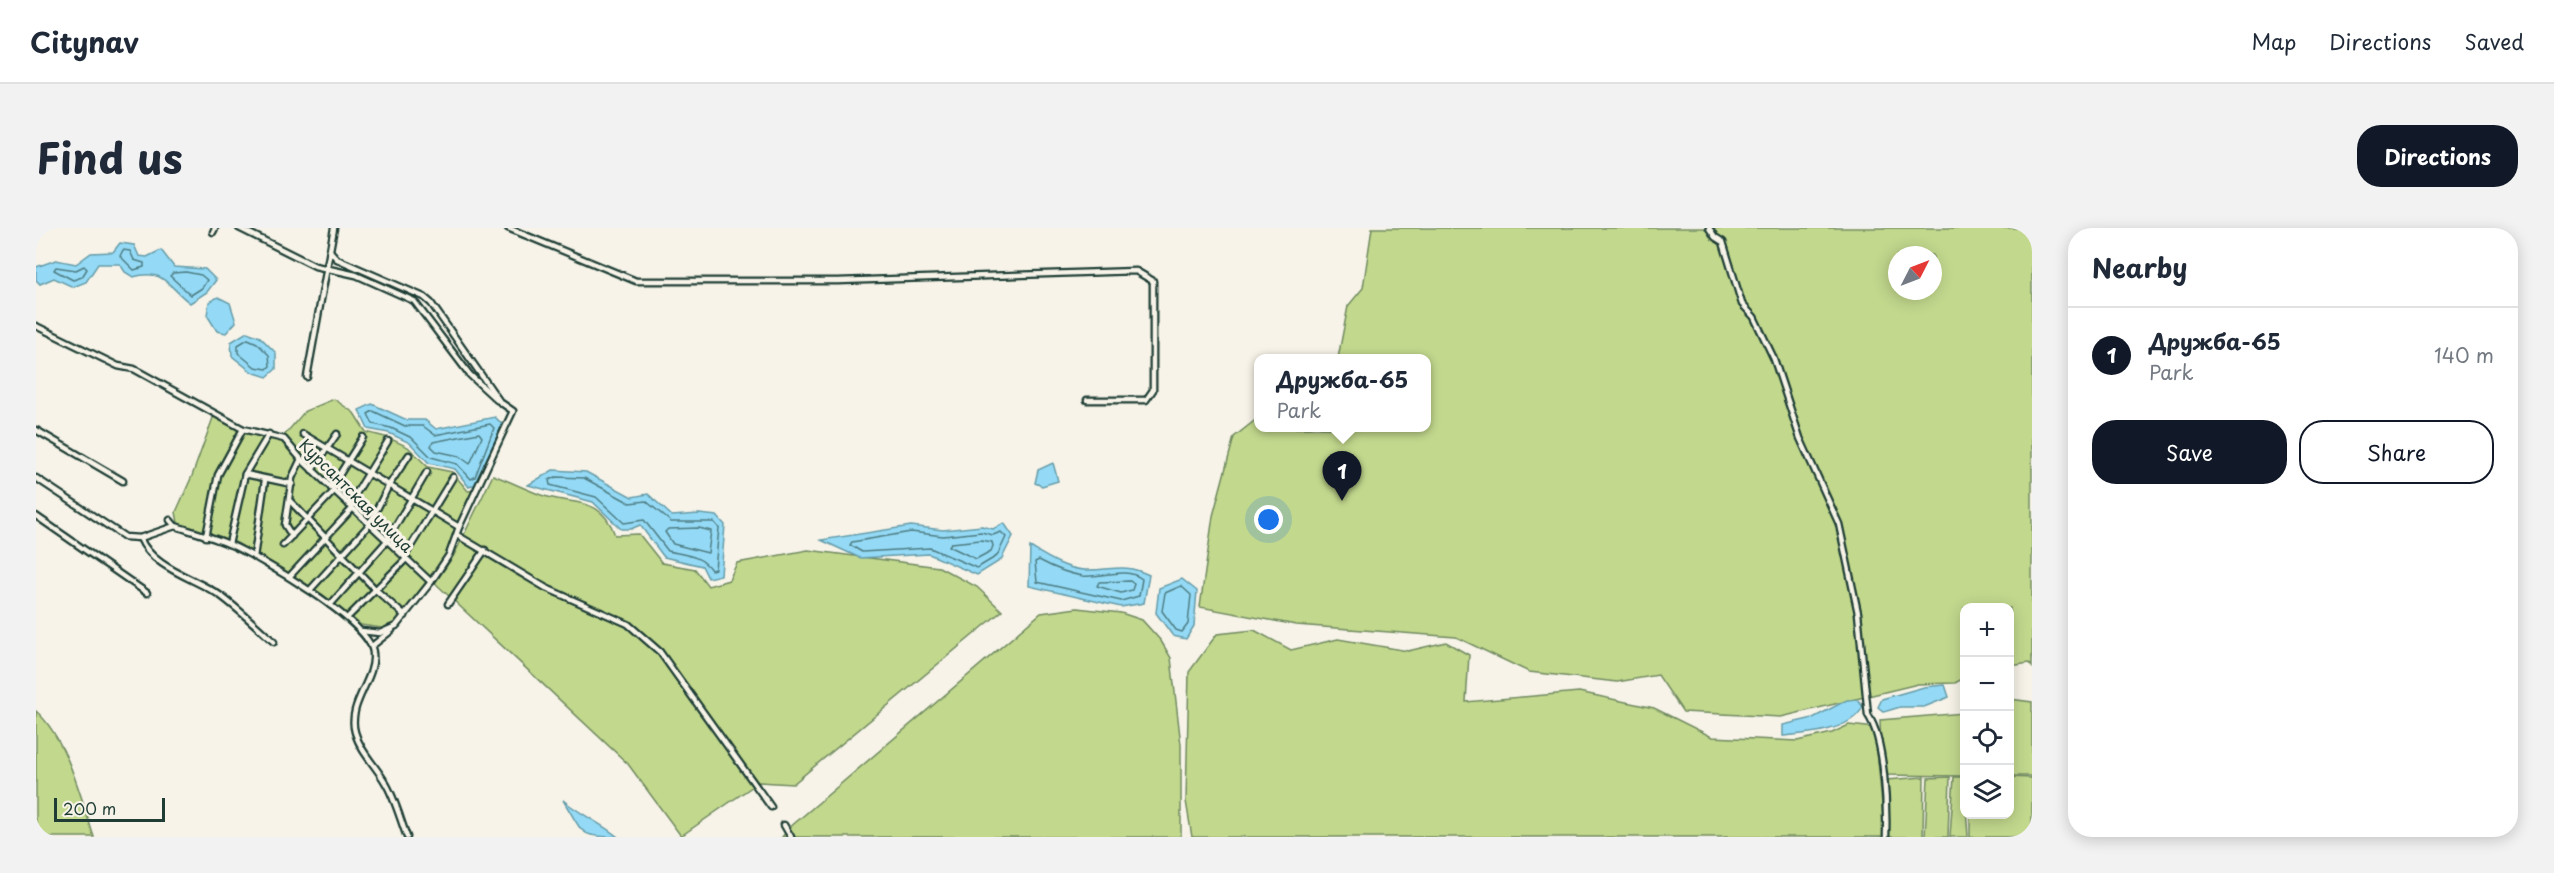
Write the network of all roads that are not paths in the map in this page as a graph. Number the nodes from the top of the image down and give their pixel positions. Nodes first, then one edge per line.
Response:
1 (239, 228) edge
2 (334, 228) edge
3 (508, 228) edge
4 (1709, 228) edge
5 (330, 251) junction
6 (337, 259) junction
7 (326, 270) junction
8 (349, 273) junction
9 (36, 326) edge
10 (307, 377) dead end
11 (1087, 400) dead end
12 (500, 402) junction
13 (243, 429) junction
14 (36, 430) edge
15 (269, 434) junction
16 (303, 434) dead end
17 (337, 434) dead end
18 (363, 436) dead end
19 (388, 441) dead end
20 (326, 448) junction
21 (409, 455) dead end
22 (301, 459) junction
23 (347, 461) junction
24 (312, 470) junction
25 (427, 472) dead end
26 (368, 473) junction
27 (245, 474) junction
28 (453, 477) dead end
29 (36, 478) edge
30 (266, 480) junction
31 (123, 481) dead end
32 (292, 484) junction
33 (389, 485) junction
34 (332, 490) junction
35 (411, 498) junction
36 (290, 501) junction
37 (350, 507) junction
38 (432, 511) junction
39 (36, 516) edge
40 (170, 520) dead end
41 (307, 520) junction
42 (369, 525) junction
43 (175, 526) junction
44 (459, 527) junction
45 (457, 535) junction
46 (292, 536) junction
47 (125, 537) junction
48 (206, 537) junction
49 (140, 538) junction
50 (324, 538) junction
51 (386, 542) junction
52 (229, 544) junction
53 (283, 545) dead end
54 (485, 550) junction
55 (148, 552) junction
56 (342, 554) junction
57 (254, 557) junction
58 (405, 560) junction
59 (359, 573) junction
60 (289, 578) junction
61 (431, 582) junction
62 (310, 590) junction
63 (376, 591) junction
64 (147, 593) dead end
65 (447, 604) dead end
66 (330, 605) junction
67 (349, 616) dead end
68 (405, 616) junction
69 (396, 626) junction
70 (361, 631) junction
71 (274, 642) dead end
72 (372, 646) junction
73 (771, 807) dead end
74 (784, 825) dead end
75 (407, 837) edge
76 (791, 837) edge
77 (1886, 837) edge

1 - 7 street
2 - 5 street
3 - 11 street
4 - 77 street
5 - 6 street
5 - 7 street
6 - 8 street
6 - 12 street
7 - 8 street
7 - 10 street
8 - 12 street
9 - 13 street, Курсантская улица
12 - 44 street
13 - 15 street, Курсантская улица
13 - 48 street
14 - 31 street
15 - 22 street, Курсантская улица
15 - 27 street
16 - 20 street
17 - 20 street
18 - 23 street
19 - 26 street
20 - 23 street
20 - 24 street
21 - 33 street
22 - 24 street, Курсантская улица
22 - 32 street
23 - 26 street
23 - 34 street
24 - 34 street, Курсантская улица
25 - 35 street
26 - 33 street
26 - 37 street
27 - 30 street
27 - 52 street
28 - 38 street
29 - 47 street
30 - 32 street
30 - 57 street
32 - 36 street
33 - 35 street
33 - 42 street
34 - 37 street, Курсантская улица
34 - 41 street
35 - 38 street
35 - 51 street
36 - 41 street
36 - 46 street
37 - 42 street, Курсантская улица
37 - 50 street
38 - 44 street
38 - 58 street
39 - 64 street
40 - 43 street
41 - 46 street
41 - 50 street
42 - 51 street, Курсантская улица
42 - 56 street
43 - 48 street
43 - 49 street
44 - 45 street
45 - 54 street
45 - 61 street
46 - 53 street
47 - 49 street
47 - 55 street
48 - 52 street
49 - 55 street
50 - 56 street
50 - 60 street
51 - 58 street, Курсантская улица
51 - 59 street
52 - 57 street
54 - 65 street
54 - 73 street
55 - 71 street
56 - 59 street
56 - 62 street
57 - 60 street
58 - 61 street, Курсантская улица
58 - 63 street
59 - 63 street
59 - 66 street
60 - 62 street
61 - 68 street
62 - 66 street
63 - 67 street
63 - 68 street
66 - 70 street
68 - 69 street
69 - 70 street
69 - 72 street
70 - 72 street
72 - 75 street
74 - 76 street

